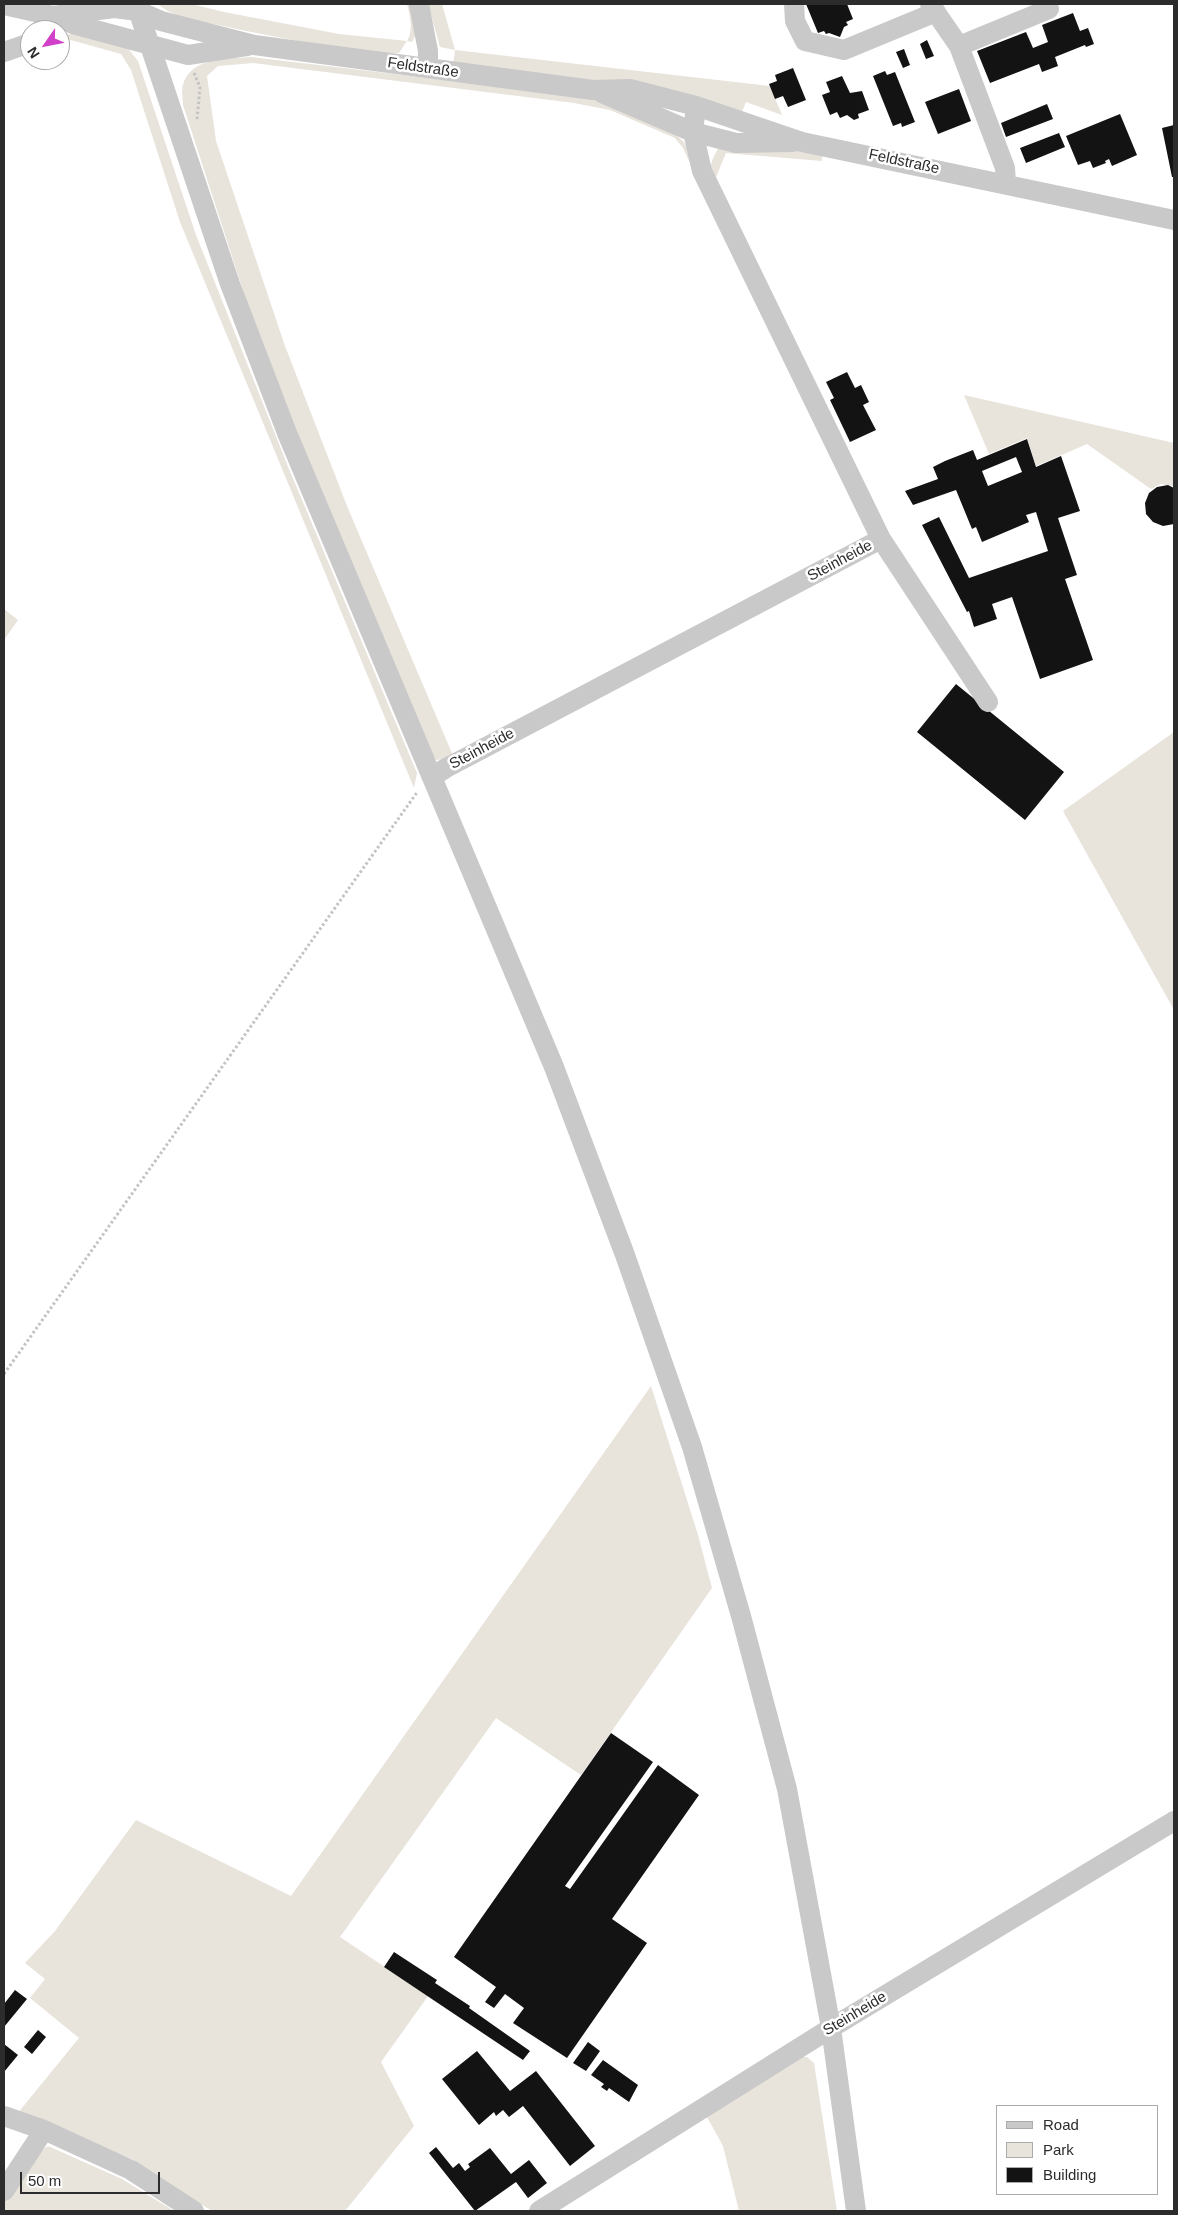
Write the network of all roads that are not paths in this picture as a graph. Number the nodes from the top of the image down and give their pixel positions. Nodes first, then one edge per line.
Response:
1 (419, 4) edge
2 (794, 4) edge
3 (4, 5) edge
4 (137, 7) edge
5 (933, 8) edge
6 (1049, 9) dead end
7 (41, 20) edge
8 (61, 20) edge
9 (70, 24) edge
10 (149, 43) junction
11 (254, 45) junction
12 (20, 46) edge
13 (959, 46) junction
14 (4, 52) edge
15 (428, 68) junction
16 (593, 90) junction
17 (696, 106) junction
18 (693, 132) junction
19 (802, 142) junction
20 (1006, 183) junction
21 (1174, 220) edge
22 (881, 539) junction
23 (988, 702) dead end
24 (432, 777) junction
25 (1174, 1821) edge
26 (831, 2028) junction
27 (4, 2116) edge
28 (44, 2130) junction
29 (4, 2191) edge
30 (194, 2211) edge
31 (539, 2211) edge
32 (856, 2211) edge

1 - 15 street
2 - 5 street
3 - 7 street
4 - 8 street, Feldstraße
4 - 10 street
4 - 11 street, Feldstraße
5 - 13 street
6 - 13 street
9 - 10 street, Feldstraße
10 - 11 street, Feldstraße
10 - 24 street
11 - 15 street, Feldstraße
12 - 14 street
13 - 20 street
15 - 16 street, Feldstraße
16 - 17 street, Feldstraße
16 - 18 street, Feldstraße
17 - 18 street, Steinheide
17 - 19 street, Feldstraße
18 - 19 street, Feldstraße
18 - 22 street, Steinheide
19 - 20 street, Feldstraße
20 - 21 street, Feldstraße
22 - 23 street
22 - 24 street, Steinheide
24 - 26 street
25 - 26 street, Steinheide
26 - 31 street, Steinheide
26 - 32 street
27 - 28 street
28 - 29 street
28 - 30 street

